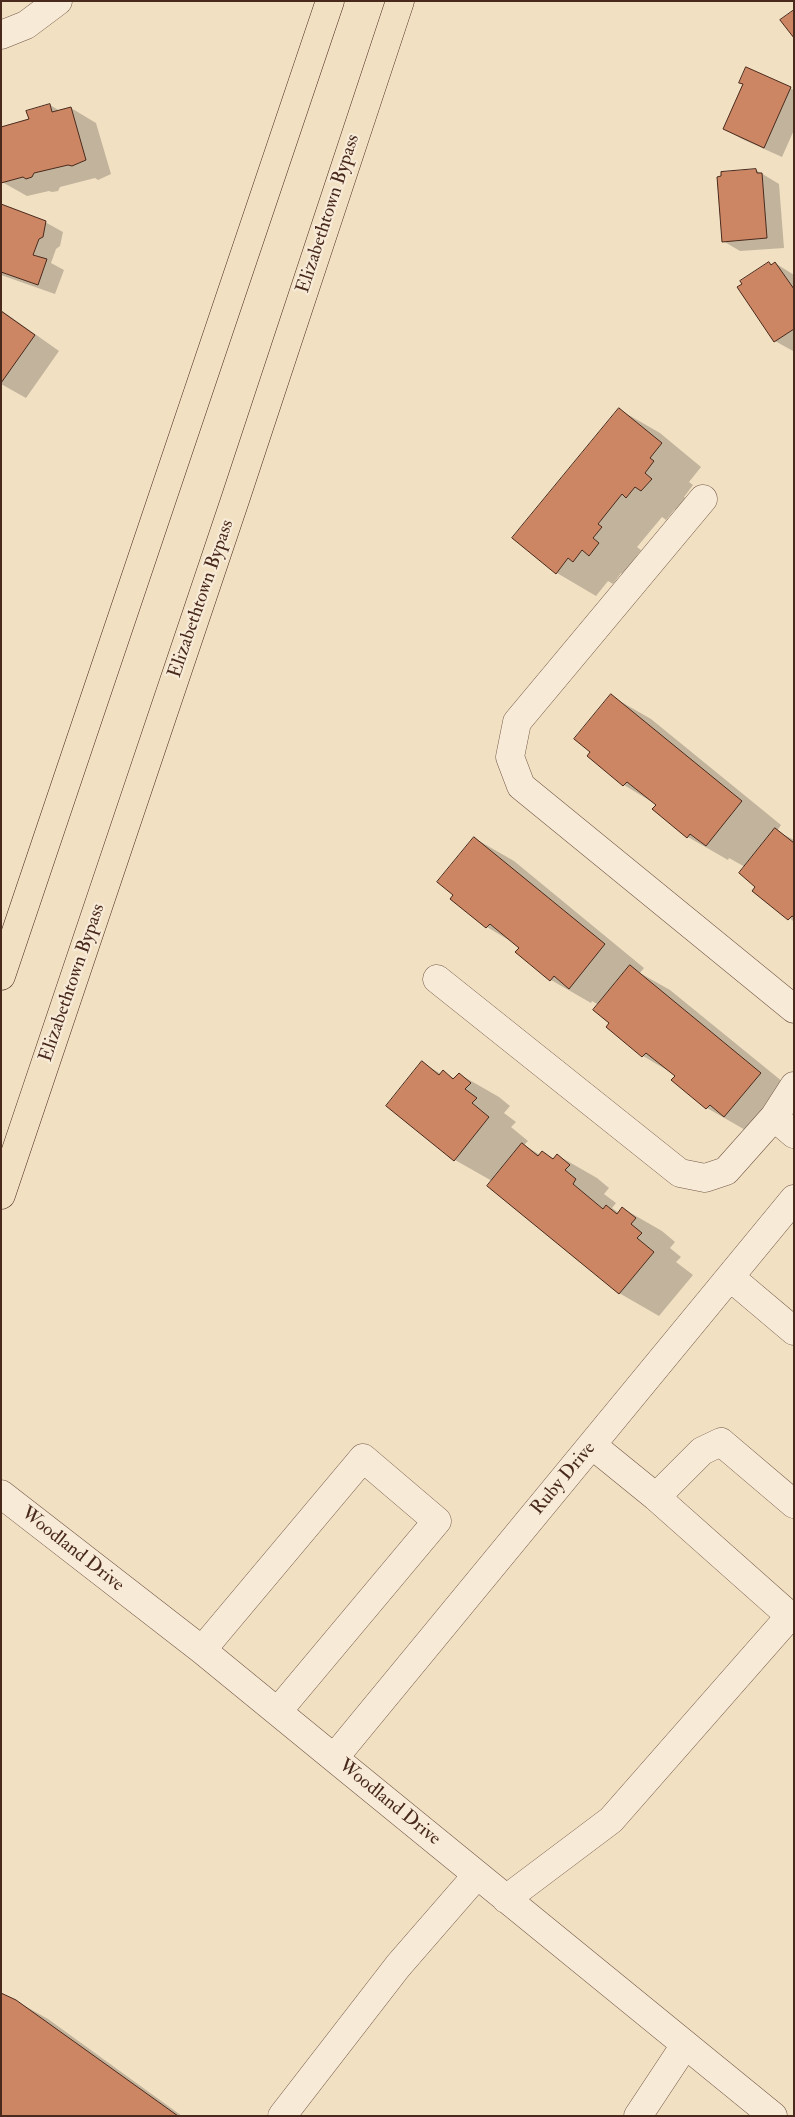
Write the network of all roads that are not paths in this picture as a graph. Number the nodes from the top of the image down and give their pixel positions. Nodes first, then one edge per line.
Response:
1 (58, 1) edge
2 (330, 1) edge
3 (400, 1) edge
4 (1, 35) edge
5 (703, 499) dead end
6 (1, 976) edge
7 (437, 979) dead end
8 (794, 1009) edge
9 (794, 1086) edge
10 (784, 1125) edge
11 (1, 1196) edge
12 (794, 1199) edge
13 (730, 1277) junction
14 (794, 1331) edge
15 (592, 1445) junction
16 (1, 1494) edge
17 (656, 1498) junction
18 (794, 1504) edge
19 (792, 1617) edge
20 (202, 1650) junction
21 (278, 1710) junction
22 (334, 1758) junction
23 (477, 1875) junction
24 (506, 1899) junction
25 (685, 2045) junction
26 (290, 2113) edge
27 (638, 2116) edge
28 (773, 2116) edge

1 - 4 street
2 - 6 highway
3 - 11 highway, Elizabethtown Bypass
5 - 8 street
7 - 10 street
9 - 10 street
12 - 13 street, Ruby Drive
13 - 14 street
13 - 15 street, Ruby Drive
15 - 17 street
15 - 22 street, Ruby Drive
16 - 20 street, Woodland Drive
17 - 18 street
17 - 19 street
19 - 24 street
20 - 21 street, Woodland Drive
20 - 21 street
21 - 22 street, Woodland Drive
22 - 23 street, Woodland Drive
23 - 24 street, Woodland Drive
23 - 26 street
24 - 25 street, Woodland Drive
25 - 27 street
25 - 28 street, Woodland Drive

